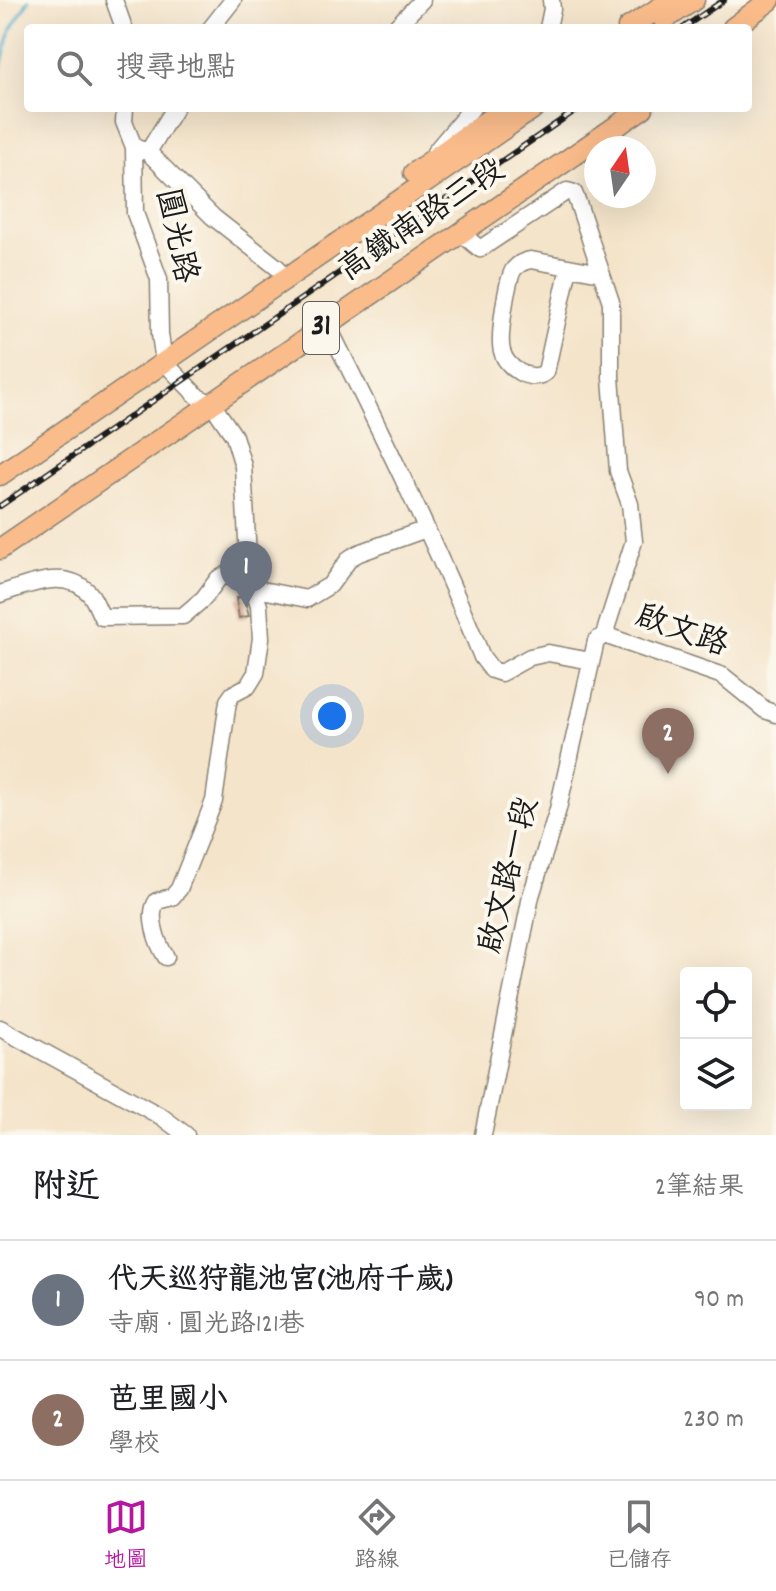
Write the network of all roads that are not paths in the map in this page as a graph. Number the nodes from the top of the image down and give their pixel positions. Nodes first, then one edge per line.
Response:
1 (114, 0) edge
2 (233, 0) edge
3 (422, 0) edge
4 (551, 0) edge
5 (672, 0) edge
6 (694, 0) edge
7 (770, 0) edge
8 (776, 7) edge
9 (123, 24) edge
10 (214, 24) edge
11 (399, 24) edge
12 (549, 24) edge
13 (634, 24) edge
14 (658, 24) edge
15 (738, 24) edge
16 (752, 27) edge
17 (125, 112) edge
18 (172, 112) edge
19 (469, 112) edge
20 (499, 112) edge
21 (528, 112) edge
22 (613, 112) edge
23 (637, 112) edge
24 (141, 150) junction
25 (427, 164) junction
26 (421, 184) junction
27 (358, 213) junction
28 (461, 233) junction
29 (410, 252) junction
30 (569, 267) junction
31 (278, 268) junction
32 (601, 273) junction
33 (327, 324) junction
34 (163, 355) junction
35 (205, 400) junction
36 (4, 464) edge
37 (426, 529) junction
38 (0, 533) edge
39 (0, 549) edge
40 (253, 586) junction
41 (0, 594) edge
42 (604, 635) junction
43 (591, 661) junction
44 (776, 714) edge
45 (166, 957) dead end
46 (0, 1028) edge
47 (186, 1135) edge
48 (483, 1135) edge

1 - 9 street
2 - 10 street
3 - 11 street
4 - 12 street
5 - 13 main road
6 - 14 main road
7 - 15 main road
8 - 16 main road
17 - 24 street, 圓光路
18 - 24 street
19 - 25 street
20 - 25 main road, 高鐵南路三段 / 31
21 - 26 main road, 高鐵南路三段 / 31
22 - 29 main road, 高鐵南路三段 / 31
23 - 28 main road, 高鐵南路三段 / 31
24 - 31 street, 圓光路
24 - 34 street, 圓光路
25 - 27 main road, 高鐵南路三段 / 31
26 - 27 main road
26 - 34 main road, 高鐵南路三段 / 31
27 - 31 main road, 高鐵南路三段 / 31
28 - 29 main road
28 - 32 street, 啟文路一段
28 - 33 main road, 高鐵南路三段 / 31
29 - 35 main road, 高鐵南路三段 / 31
30 - 30 street
30 - 32 street
31 - 34 main road, 高鐵南路三段 / 31
32 - 42 street, 啟文路一段
33 - 35 main road, 高鐵南路三段 / 31
33 - 37 street
34 - 35 street
34 - 36 main road, 高鐵南路三段 / 31
35 - 38 main road, 高鐵南路三段 / 31
35 - 39 main road, 高鐵南路三段 / 31
35 - 40 street
37 - 40 street
37 - 43 street
40 - 41 street
40 - 45 street
42 - 43 street, 啟文路一段
42 - 44 street, 啟文路
43 - 48 street, 啟文路一段
46 - 47 street

